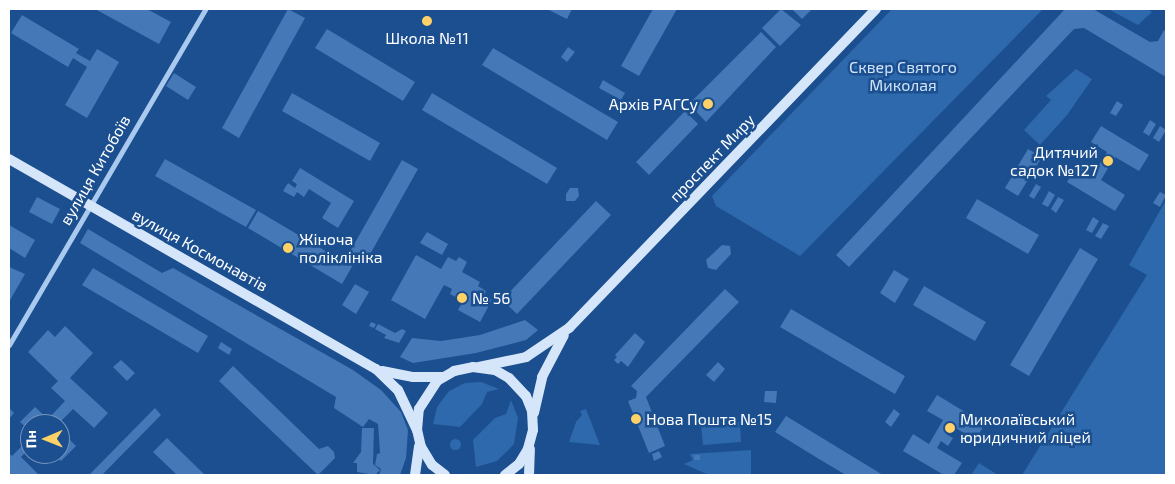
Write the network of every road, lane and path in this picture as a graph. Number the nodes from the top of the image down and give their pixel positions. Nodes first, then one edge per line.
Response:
1 (205, 9) edge
2 (876, 9) edge
3 (9, 159) edge
4 (89, 205) junction
5 (569, 328) junction
6 (9, 345) edge
7 (479, 367) junction
8 (376, 368) junction
9 (442, 377) junction
10 (533, 419) junction
11 (418, 435) junction
12 (531, 441) junction
13 (415, 475) edge
14 (445, 475) edge
15 (505, 475) edge
16 (529, 475) edge

1 - 4 street, вулиця Китобоїв
2 - 5 main road, проспект Миру
3 - 4 main road, вулиця Космонавтів
4 - 6 street, вулиця Китобоїв
4 - 8 main road, вулиця Космонавтів
5 - 7 main road, проспект Миру
5 - 10 main road, проспект Миру
7 - 9 main road, проспект Миру
7 - 10 main road
8 - 9 main road, вулиця Космонавтів
8 - 11 main road, вулиця Космонавтів
9 - 11 main road
10 - 12 main road, проспект Миру
11 - 13 main road
11 - 14 main road, вулиця Космонавтів
12 - 15 main road
12 - 16 main road

